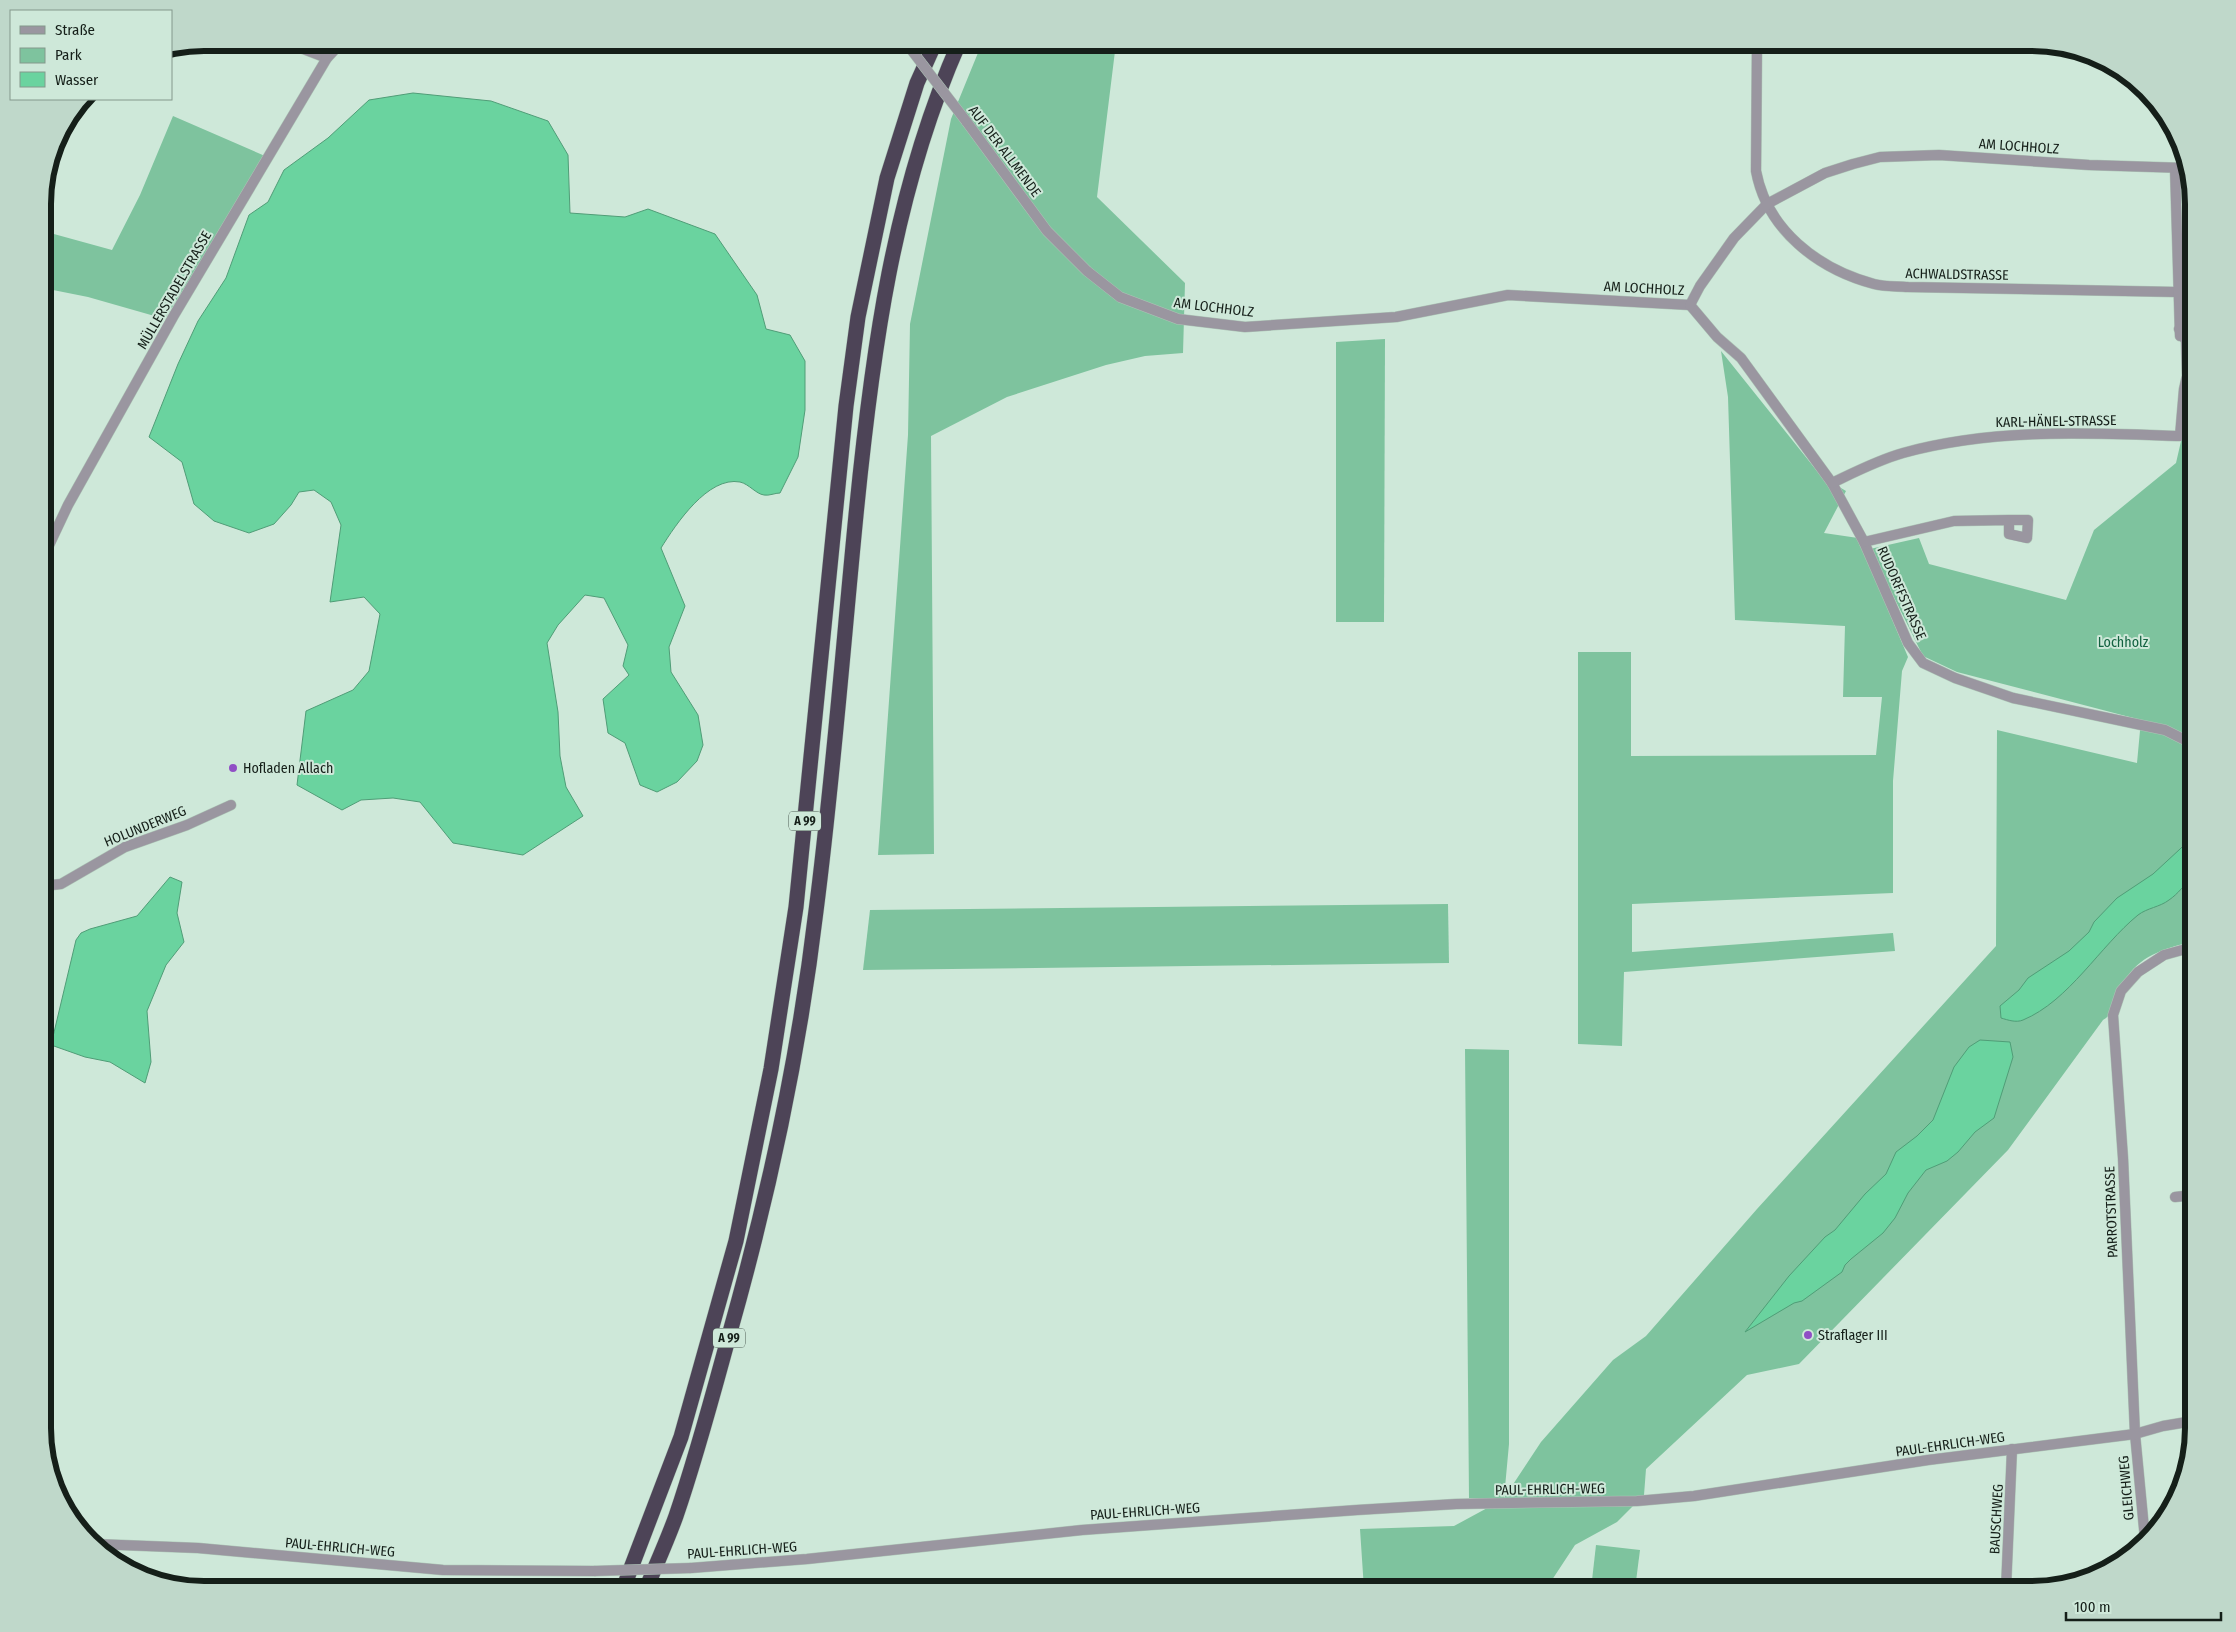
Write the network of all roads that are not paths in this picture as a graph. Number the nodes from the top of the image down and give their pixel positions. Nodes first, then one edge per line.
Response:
1 (1757, 51) edge
2 (312, 52) edge
3 (332, 52) edge
4 (913, 52) edge
5 (931, 52) edge
6 (955, 52) edge
7 (327, 58) junction
8 (2180, 168) edge
9 (1767, 204) junction
10 (1087, 271) joint
11 (2178, 292) junction
12 (1690, 305) junction
13 (2185, 339) edge
14 (2185, 385) edge
15 (1832, 483) junction
16 (2009, 520) dead end
17 (52, 539) edge
18 (1864, 542) junction
19 (2185, 740) edge
20 (231, 804) dead end
21 (52, 885) edge
22 (2185, 950) edge
23 (2185, 1196) edge
24 (2175, 1197) dead end
25 (2185, 1422) edge
26 (2135, 1434) junction
27 (2012, 1449) junction
28 (2144, 1532) edge
29 (106, 1544) edge
30 (626, 1581) edge
31 (650, 1581) edge
32 (2007, 1581) edge

1 - 9 street, ACHWALDSTRASSE
2 - 7 street
3 - 7 street, MÜLLERSTADELSTRASSE
4 - 10 street, AUF DER ALLMENDE, bridge
5 - 30 highway, A 99
6 - 31 highway, A 99
7 - 17 street, MÜLLERSTADELSTRASSE
8 - 9 street, AM LOCHHOLZ
8 - 11 street, KARL-HÄNEL-STRASSE
9 - 11 street, ACHWALDSTRASSE
9 - 12 street, AM LOCHHOLZ
10 - 12 street, AM LOCHHOLZ
11 - 13 street, KARL-HÄNEL-STRASSE
12 - 15 street, RUDORFFSTRASSE
14 - 15 street, KARL-HÄNEL-STRASSE
15 - 18 street, RUDORFFSTRASSE
16 - 18 street
18 - 19 street, RUDORFFSTRASSE
20 - 21 street, HOLUNDERWEG
22 - 26 street, PARROTSTRASSE
23 - 24 street
25 - 26 street, PAUL-EHRLICH-WEG
26 - 27 street, PAUL-EHRLICH-WEG
26 - 28 street, GLEICHWEG
27 - 29 street, PAUL-EHRLICH-WEG, bridge
27 - 32 street, BAUSCHWEG

